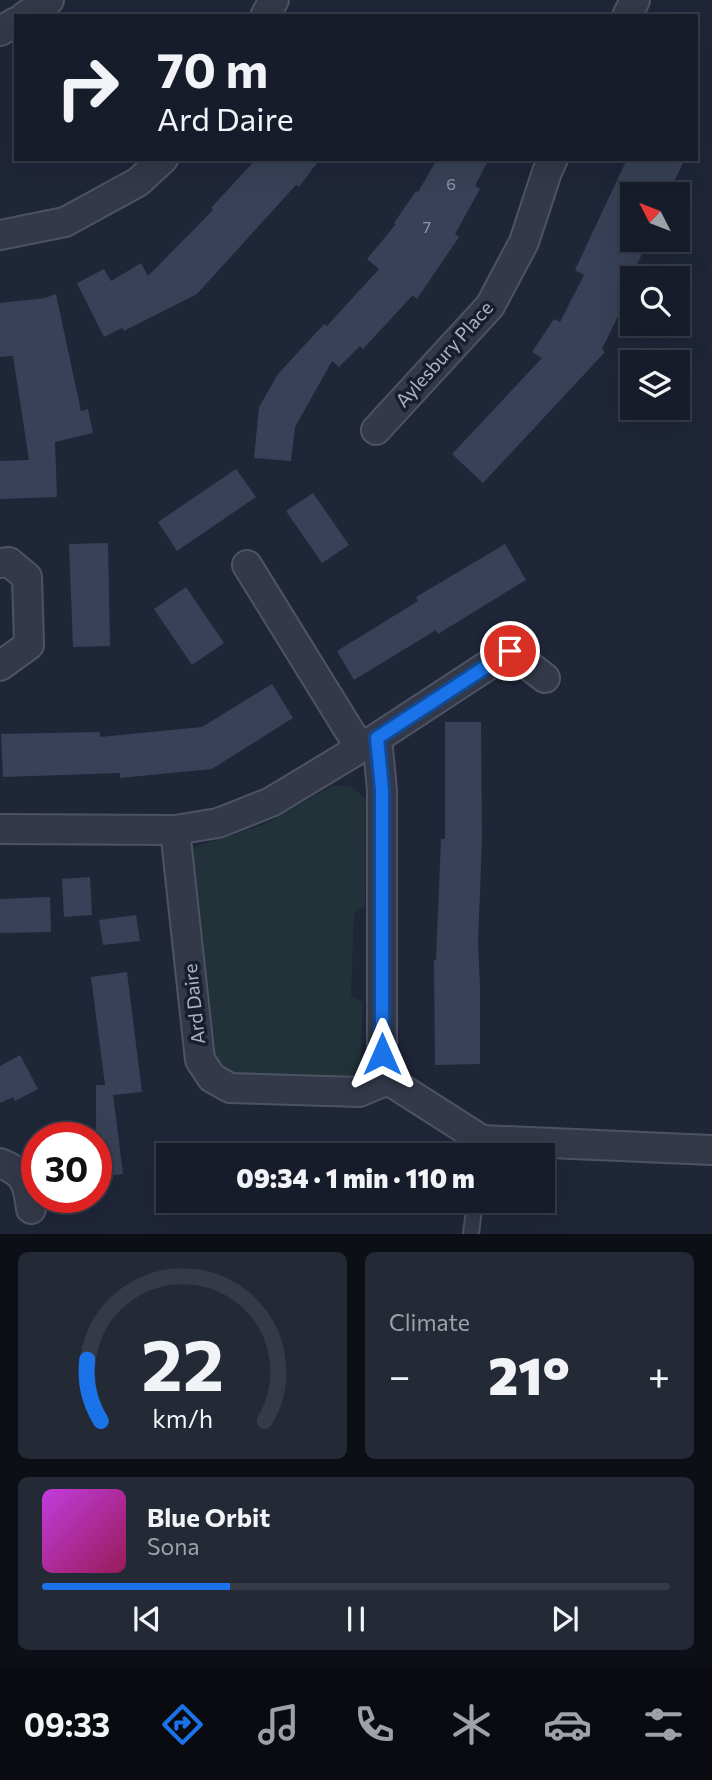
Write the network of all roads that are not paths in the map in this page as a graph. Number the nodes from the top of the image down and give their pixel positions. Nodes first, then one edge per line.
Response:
1 (49, 0) edge
2 (28, 14) edge
3 (161, 161) edge
4 (552, 161) edge
5 (0, 235) edge
6 (376, 430) dead end
7 (0, 563) edge
8 (247, 565) dead end
9 (0, 666) edge
10 (545, 678) dead end
11 (368, 743) junction
12 (0, 829) edge
13 (175, 830) junction
14 (388, 1080) junction
15 (475, 1143) edge
16 (555, 1148) edge
17 (712, 1150) edge
18 (0, 1163) edge
19 (21, 1177) edge
20 (473, 1213) edge
21 (471, 1234) edge

1 - 2 street
3 - 5 street
4 - 6 street, Aylesbury Place
7 - 9 street
8 - 11 street
10 - 11 street
11 - 13 street
11 - 14 street
12 - 13 street
13 - 14 street, Ard Daire
14 - 15 street
16 - 17 street
18 - 19 street
20 - 21 lane

